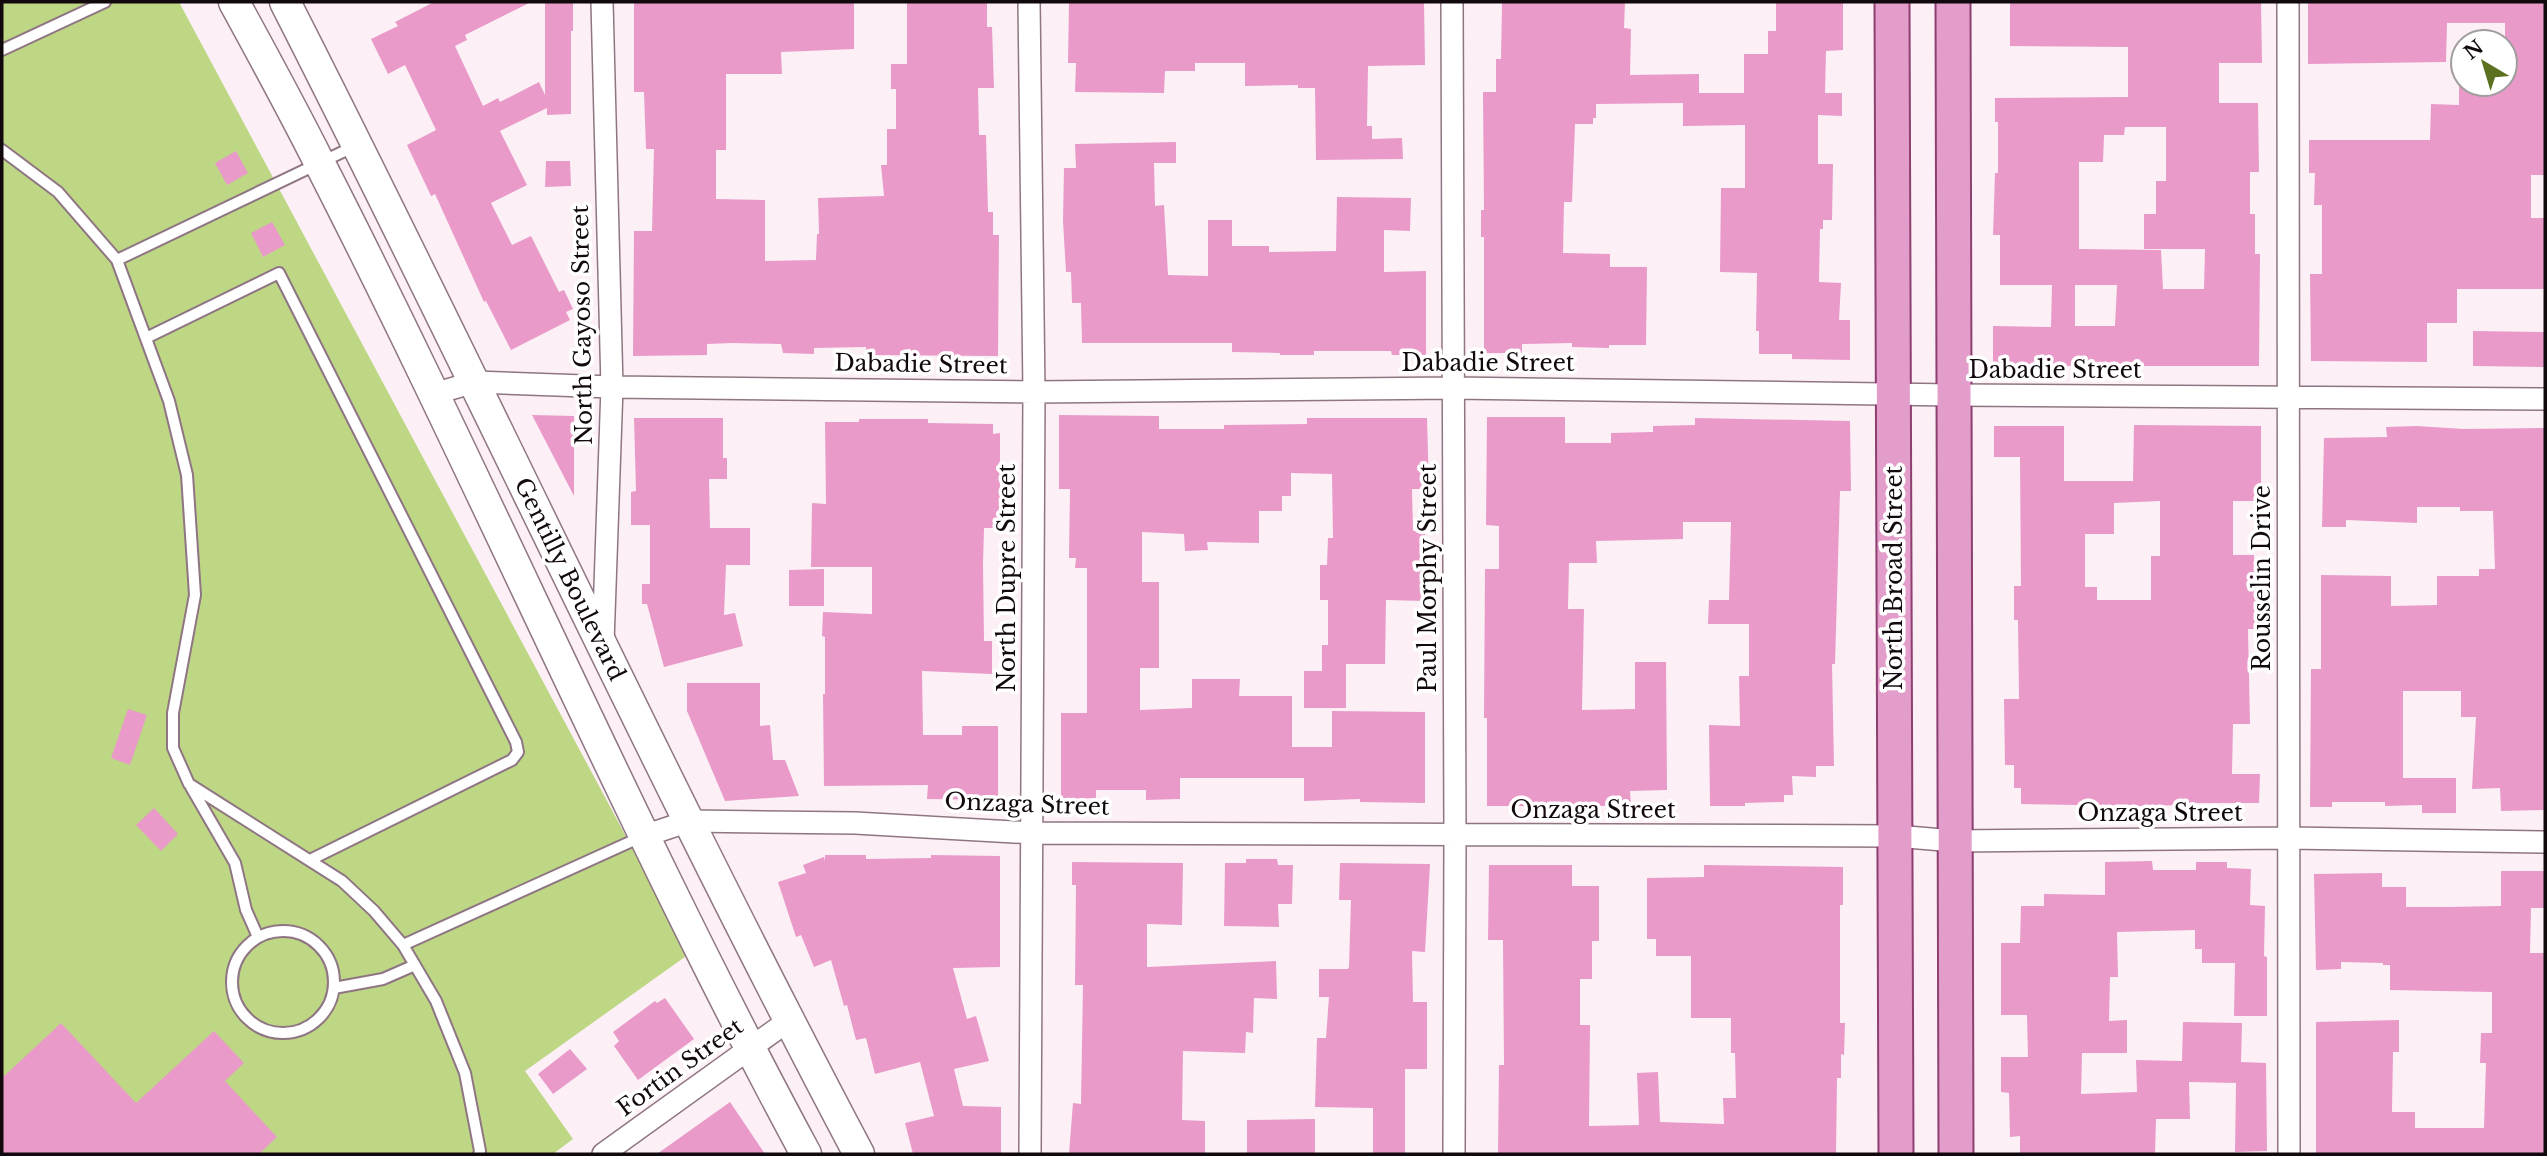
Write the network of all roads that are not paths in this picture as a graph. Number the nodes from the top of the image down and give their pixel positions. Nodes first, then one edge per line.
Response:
1 (105, 2) edge
2 (234, 2) edge
3 (285, 2) edge
4 (602, 2) edge
5 (1029, 2) edge
6 (1452, 2) edge
7 (1892, 2) edge
8 (1952, 2) edge
9 (2288, 2) edge
10 (2, 50) edge
11 (358, 145) junction
12 (2, 150) edge
13 (320, 162) junction
14 (117, 260) junction
15 (146, 338) junction
16 (474, 382) junction
17 (612, 387) junction
18 (1454, 388) junction
19 (1034, 392) junction
20 (433, 394) junction
21 (1894, 394) junction
22 (1954, 396) junction
23 (2288, 397) junction
24 (2545, 399) edge
25 (603, 648) junction
26 (189, 784) junction
27 (689, 821) junction
28 (1032, 833) junction
29 (644, 836) junction
30 (1455, 836) junction
31 (1895, 836) junction
32 (2289, 838) junction
33 (1955, 841) junction
34 (2545, 842) edge
35 (310, 860) junction
36 (258, 937) junction
37 (403, 945) junction
38 (415, 965) junction
39 (334, 988) junction
40 (788, 1021) junction
41 (750, 1049) junction
42 (479, 1154) edge
43 (604, 1154) edge
44 (806, 1154) edge
45 (859, 1154) edge
46 (1030, 1154) edge
47 (1454, 1154) edge
48 (1896, 1154) edge
49 (1956, 1154) edge
50 (2289, 1154) edge

1 - 10 lane
2 - 13 main road, Gentilly Boulevard
3 - 11 main road, Gentilly Boulevard
4 - 17 street, North Gayoso Street
5 - 19 street, North Dupre Street
6 - 18 street, Paul Morphy Street
7 - 21 main road, North Broad Street
8 - 22 main road
9 - 23 street, Rousselin Drive
11 - 13 lane
11 - 16 main road, Gentilly Boulevard
12 - 14 lane
13 - 14 lane
13 - 20 main road, Gentilly Boulevard
14 - 15 lane
15 - 26 lane
15 - 35 lane
16 - 17 street, Dabadie Street
16 - 20 street, Dabadie Street
16 - 25 main road, Gentilly Boulevard
17 - 19 street, Dabadie Street
17 - 25 street, North Gayoso Street
18 - 19 street, Dabadie Street
18 - 21 street, Dabadie Street
18 - 30 street, Paul Morphy Street
19 - 28 street, North Dupre Street
20 - 29 main road, Gentilly Boulevard
21 - 22 street, Dabadie Street
21 - 31 main road, North Broad Street
22 - 23 street, Dabadie Street
22 - 33 main road
23 - 24 street, Dabadie Street
23 - 32 street, Rousselin Drive
25 - 27 main road, Gentilly Boulevard
26 - 35 lane
26 - 36 lane
27 - 28 street, Onzaga Street
27 - 29 street, Onzaga Street
27 - 40 main road, Gentilly Boulevard
28 - 30 street, Onzaga Street
28 - 46 street, North Dupre Street
29 - 37 lane
29 - 41 main road, Gentilly Boulevard
30 - 31 street, Onzaga Street
30 - 47 street, Paul Morphy Street
31 - 33 street, Onzaga Street
31 - 48 main road, North Broad Street
32 - 33 street, Onzaga Street
32 - 34 street, Onzaga Street
32 - 50 street, Rousselin Drive
33 - 49 main road
35 - 37 lane
36 - 39 lane
36 - 39 lane
37 - 38 lane
38 - 39 lane
38 - 42 lane
40 - 41 street, Fortin Street
40 - 45 main road, Gentilly Boulevard
41 - 43 street, Fortin Street
41 - 44 main road, Gentilly Boulevard

